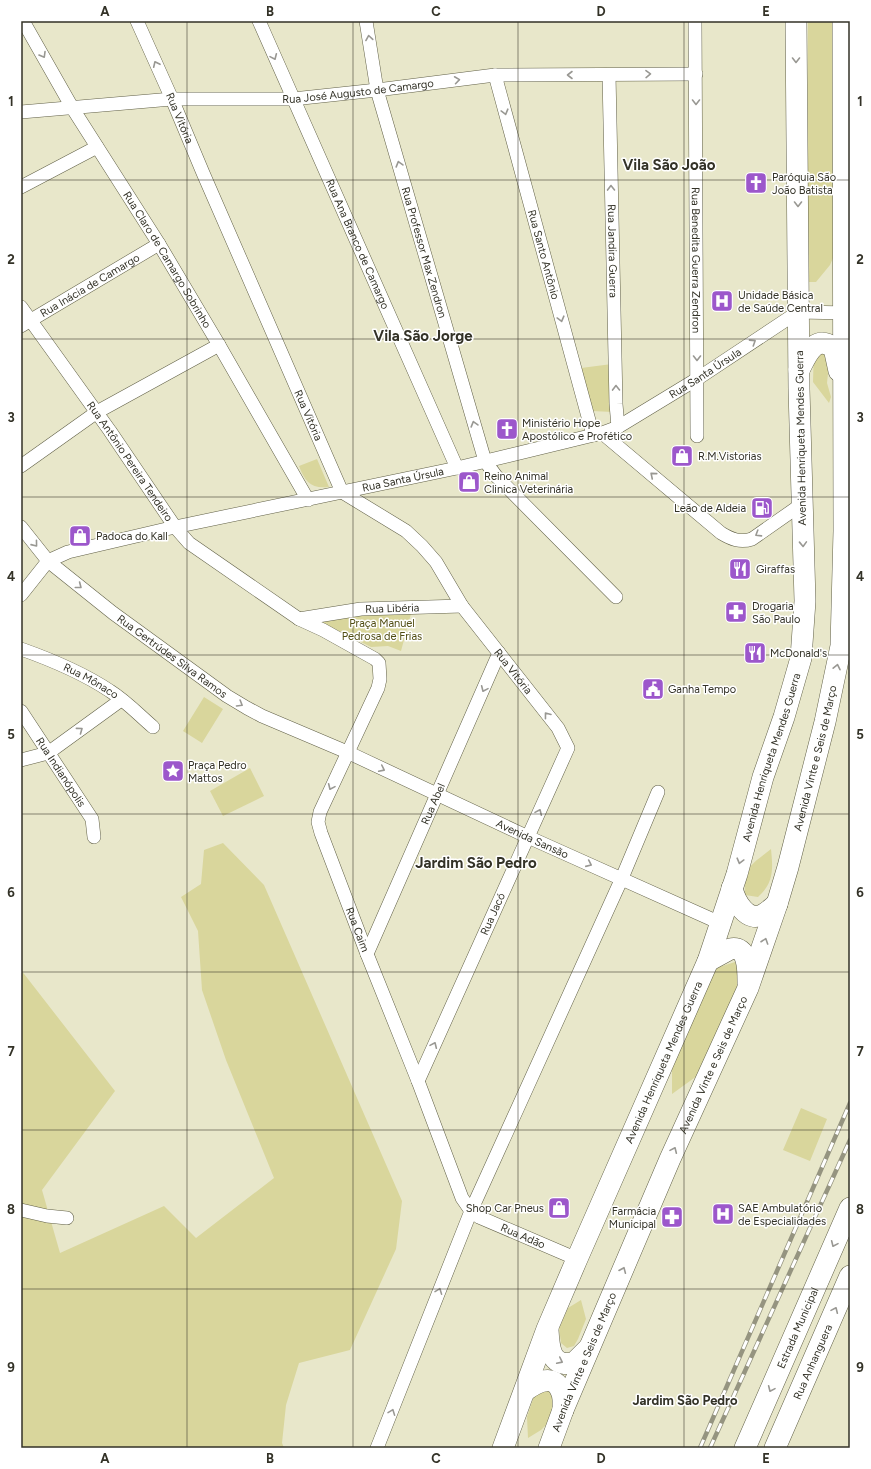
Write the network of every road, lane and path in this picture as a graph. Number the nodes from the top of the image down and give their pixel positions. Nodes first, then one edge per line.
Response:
1 (23, 21) edge
2 (136, 21) edge
3 (259, 21) edge
4 (366, 21) edge
5 (695, 21) edge
6 (796, 21) edge
7 (844, 21) edge
8 (696, 74) junction
9 (495, 75) junction
10 (609, 75) junction
11 (377, 90) junction
12 (172, 99) junction
13 (293, 99) junction
14 (74, 109) junction
15 (21, 112) edge
16 (96, 147) junction
17 (21, 187) edge
18 (159, 244) junction
19 (21, 307) edge
20 (798, 312) junction
21 (847, 313) edge
22 (25, 323) edge
23 (219, 345) junction
24 (799, 370) junction
25 (697, 379) junction
26 (844, 391) junction
27 (97, 412) junction
28 (618, 427) junction
29 (598, 434) junction
30 (697, 436) dead end
31 (485, 461) junction
32 (21, 466) edge
33 (457, 468) junction
34 (342, 492) junction
35 (308, 500) junction
36 (802, 504) junction
37 (21, 527) edge
38 (175, 527) junction
39 (48, 561) junction
40 (21, 595) edge
41 (616, 597) dead end
42 (462, 606) junction
43 (299, 619) junction
44 (21, 649) edge
45 (365, 653) joint
46 (499, 653) junction
47 (121, 700) junction
48 (21, 711) edge
49 (153, 727) dead end
50 (568, 748) joint
51 (347, 752) junction
52 (48, 753) junction
53 (21, 760) edge
54 (658, 792) dead end
55 (437, 795) junction
56 (94, 837) dead end
57 (528, 837) junction
58 (622, 878) junction
59 (732, 888) junction
60 (777, 904) junction
61 (720, 923) junction
62 (367, 954) junction
63 (708, 961) junction
64 (748, 988) junction
65 (418, 1081) junction
66 (850, 1208) edge
67 (21, 1210) edge
68 (471, 1211) junction
69 (67, 1218) dead end
70 (576, 1259) junction
71 (850, 1276) edge
72 (548, 1329) junction
73 (590, 1347) junction
74 (526, 1390) junction
75 (563, 1410) junction
76 (378, 1448) edge
77 (503, 1448) edge
78 (549, 1448) edge
79 (745, 1448) edge
80 (775, 1448) edge

1 -> 14 street, Rua Claro de Camargo Sobrinho
12 -> 2 street, Rua Vitória
3 -> 13 street, Rua Ana Branco de Camargo
11 -> 4 street, Rua Professor Max Zendron
5 - 8 street, Rua Benedita Guerra Zendron
6 -> 20 main road, Avenida Henriqueta Mendes Guerra
7 - 21 main road, Avenida Vinte e Seis de Março
10 -> 8 street, Rua José Augusto de Camargo
8 -> 25 street, Rua Benedita Guerra Zendron
10 -> 9 street, Rua José Augusto de Camargo
11 -> 9 street, Rua José Augusto de Camargo
9 -> 29 street, Rua Santo Antônio
28 -> 10 street, Rua Jandira Guerra
11 - 13 street, Rua José Augusto de Camargo
31 -> 11 street, Rua Professor Max Zendron
12 - 13 street, Rua José Augusto de Camargo
12 - 14 street, Rua José Augusto de Camargo
12 - 34 street, Rua Vitória
13 - 33 street, Rua Ana Branco de Camargo
14 - 15 street, Rua José Augusto de Camargo
14 - 16 street, Rua Claro de Camargo Sobrinho
16 - 17 street
16 - 18 street, Rua Claro de Camargo Sobrinho
18 - 22 street, Rua Inácia de Camargo
18 - 23 street, Rua Claro de Camargo Sobrinho
19 - 22 street, Rua Antônio Pereira Tendeiro
20 - 21 street
20 - 24 main road, Avenida Henriqueta Mendes Guerra
25 -> 20 street, Rua Santa Úrsula
21 - 26 main road, Avenida Vinte e Seis de Março
22 - 27 street, Rua Antônio Pereira Tendeiro
23 - 27 street
23 - 35 street, Rua Claro de Camargo Sobrinho
24 - 26 main road
24 - 36 main road, Avenida Henriqueta Mendes Guerra
25 - 28 street, Rua Santa Úrsula
25 - 30 street, Rua Benedita Guerra Zendron
60 -> 26 main road, Avenida Vinte e Seis de Março
27 - 32 street
27 - 38 street, Rua Antônio Pereira Tendeiro
28 - 29 street, Rua Santa Úrsula
29 - 31 street, Rua Santa Úrsula
36 -> 29 street
31 - 33 street, Rua Santa Úrsula
31 - 41 street, Rua Professor Max Zendron
33 - 34 street, Rua Santa Úrsula
34 - 35 street, Rua Santa Úrsula
34 - 42 street, Rua Vitória
35 - 38 street, Rua Santa Úrsula
36 -> 59 main road, Avenida Henriqueta Mendes Guerra
37 -> 39 street, Rua Gertrúdes Silva Ramos
38 - 39 street, Rua Santa Úrsula
38 - 43 street, Rua Antônio Pereira Tendeiro
39 - 40 street
39 -> 51 street, Rua Gertrúdes Silva Ramos
42 - 43 street, Rua Libéria
42 - 46 street, Rua Vitória
43 - 45 street, Rua Antônio Pereira Tendeiro
44 - 47 street, Rua Mônaco
45 - 51 street, Rua Caim
50 -> 46 street, Rua Vitória
46 -> 55 street, Rua Abel
47 - 49 street, Rua Mônaco
52 -> 47 street
48 - 52 street, Rua Indianópolis
57 -> 50 street, Rua Jacó
51 -> 55 street, Avenida Sansão
51 -> 62 street, Rua Caim
52 - 53 street
52 - 56 street, Rua Indianópolis
54 - 58 street
55 - 57 street, Avenida Sansão
55 - 62 street, Rua Abel
57 -> 58 street, Avenida Sansão
65 -> 57 street, Rua Jacó
58 - 61 street, Avenida Sansão
58 - 68 street
59 - 60 main road
59 - 61 main road, Avenida Henriqueta Mendes Guerra
64 -> 60 main road, Avenida Vinte e Seis de Março
61 - 63 main road, Avenida Henriqueta Mendes Guerra
62 - 65 street, Rua Caim
63 - 64 main road
63 - 70 main road, Avenida Henriqueta Mendes Guerra
73 -> 64 main road, Avenida Vinte e Seis de Março
65 - 68 street, Rua Caim
66 -> 79 main road, Estrada Municipal
67 - 69 street
68 - 70 street, Rua Adão
76 -> 68 street
70 - 72 main road, Avenida Henriqueta Mendes Guerra
80 -> 71 main road, Rua Anhanguera
72 -> 73 main road
72 - 74 main road, Avenida Henriqueta Mendes Guerra
73 - 75 main road, Avenida Vinte e Seis de Março
74 - 75 main road
74 - 77 main road, Avenida Henriqueta Mendes Guerra
75 - 78 main road, Avenida Vinte e Seis de Março

